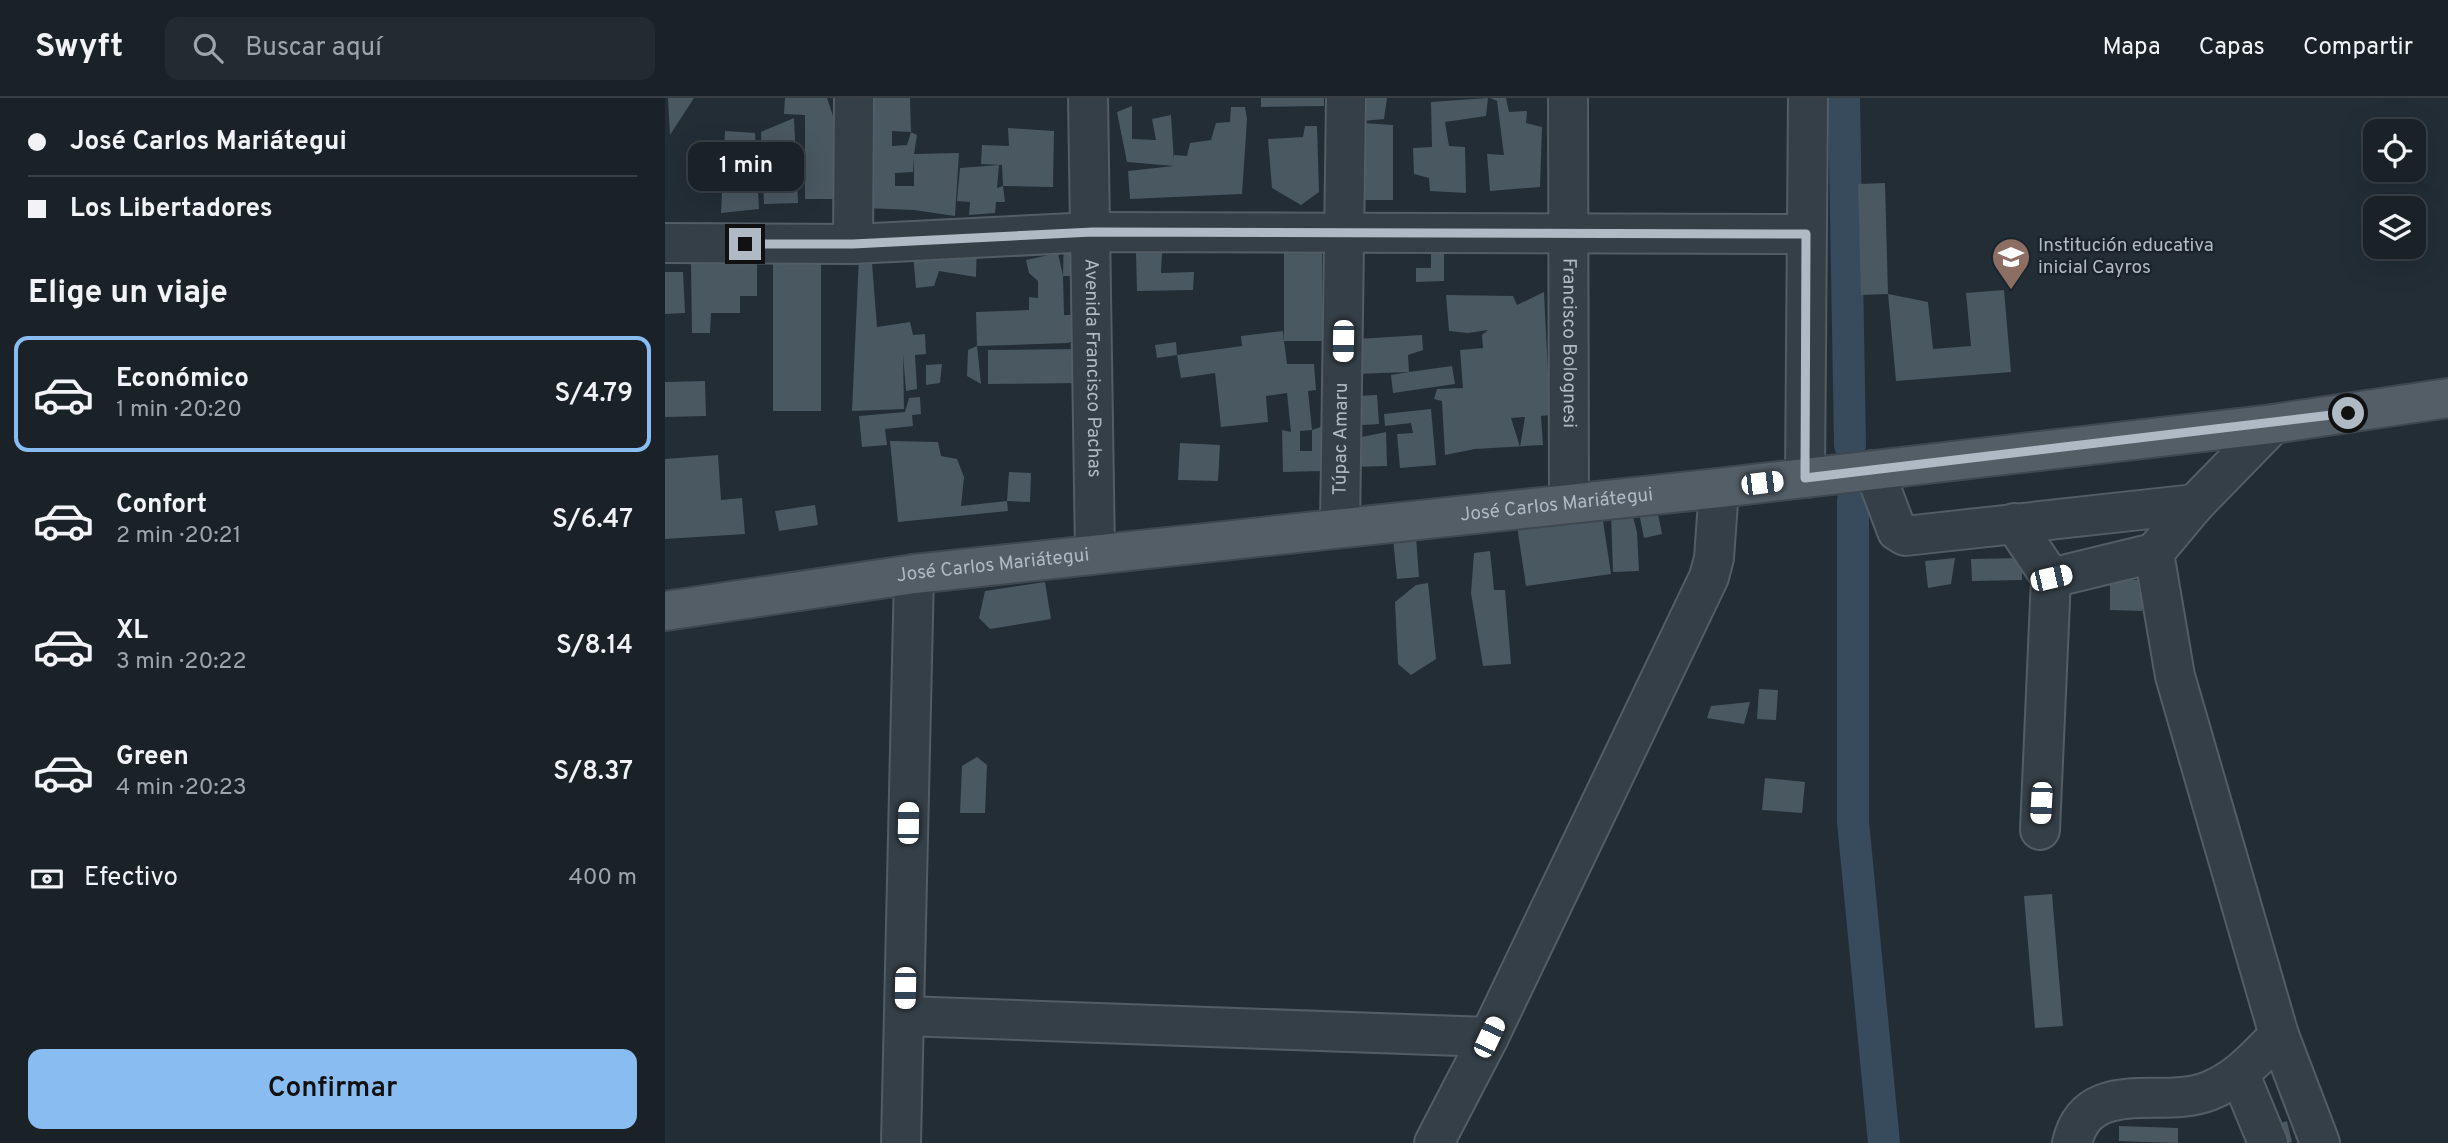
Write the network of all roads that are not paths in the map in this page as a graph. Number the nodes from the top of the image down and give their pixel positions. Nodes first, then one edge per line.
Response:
1 (855, 98) edge
2 (1088, 98) edge
3 (1346, 98) edge
4 (1569, 98) edge
5 (1808, 98) edge
6 (1569, 231) junction
7 (1093, 232) junction
8 (1345, 234) junction
9 (1806, 234) junction
10 (665, 243) edge
11 (853, 244) junction
12 (2448, 398) edge
13 (2273, 424) junction
14 (1874, 470) junction
15 (1805, 478) junction
16 (1719, 488) junction
17 (1569, 504) junction
18 (2195, 504) junction
19 (2014, 523) junction
20 (1340, 528) junction
21 (2154, 553) junction
22 (1095, 554) junction
23 (914, 575) junction
24 (2051, 578) junction
25 (665, 611) edge
26 (2040, 830) dead end
27 (904, 1016) junction
28 (2279, 1035) junction
29 (1489, 1037) junction
30 (2240, 1075) junction
31 (901, 1143) edge
32 (1434, 1143) edge
33 (2072, 1143) edge
34 (2268, 1143) edge
35 (2320, 1143) edge

1 - 11 street
2 - 7 street, Avenida Francisco Pachas
3 - 8 street, Túpac Amaru
4 - 6 street, Francisco Bolognesi
5 - 9 street
6 - 8 street
6 - 9 street
6 - 17 street, Francisco Bolognesi
7 - 8 street
7 - 11 street
7 - 22 street, Avenida Francisco Pachas
8 - 20 street, Túpac Amaru
9 - 15 street
10 - 11 street
12 - 13 main road, José Carlos Mariátegui
13 - 14 main road, José Carlos Mariátegui
13 - 18 street
14 - 15 main road, José Carlos Mariátegui
14 - 19 street
15 - 16 main road, José Carlos Mariátegui
16 - 17 main road, José Carlos Mariátegui
16 - 29 street
17 - 20 main road, José Carlos Mariátegui
18 - 19 street
18 - 21 street
19 - 24 street
20 - 22 main road, José Carlos Mariátegui
21 - 24 street
21 - 28 street
22 - 23 main road, José Carlos Mariátegui
23 - 25 main road, José Carlos Mariátegui
23 - 27 street
24 - 26 street
27 - 29 street
27 - 31 street
28 - 30 street
28 - 35 street
29 - 32 street
30 - 33 street
30 - 34 street

